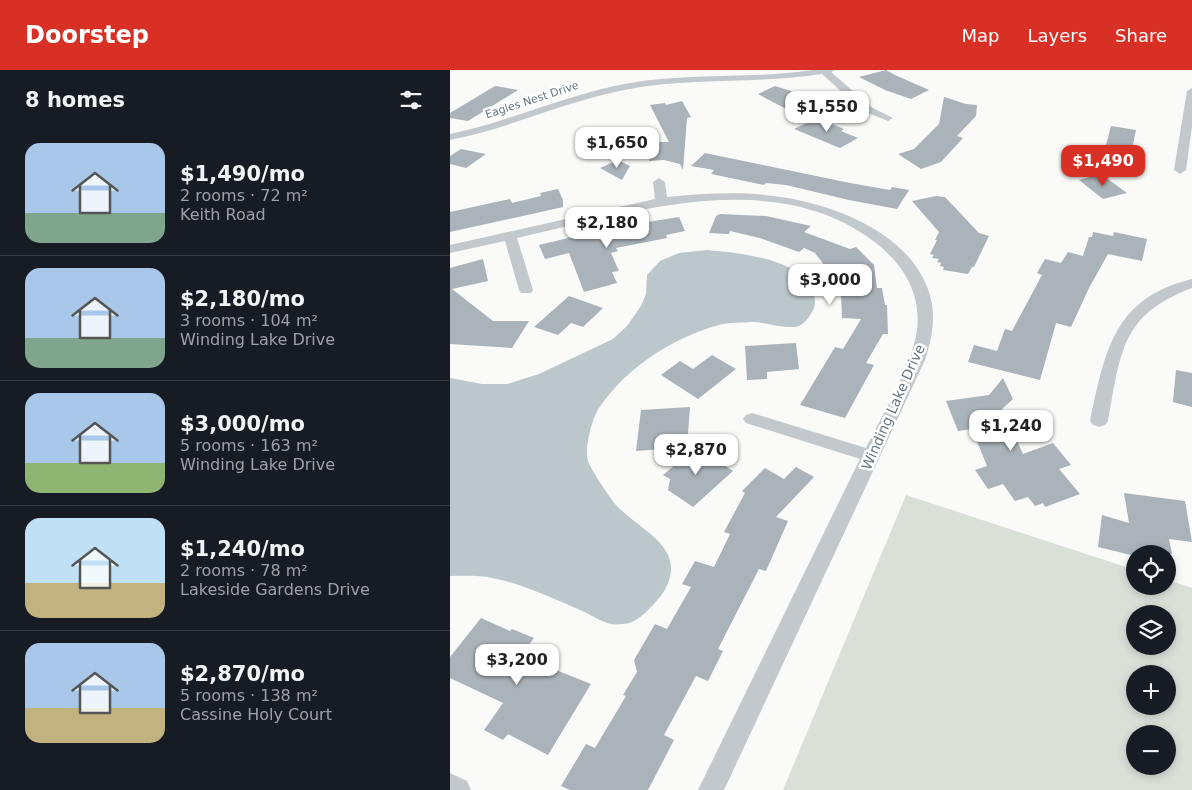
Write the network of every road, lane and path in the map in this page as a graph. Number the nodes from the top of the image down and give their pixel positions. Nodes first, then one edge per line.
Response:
1 (827, 71) edge
2 (1192, 91) edge
3 (888, 118) dead end
4 (450, 138) edge
5 (1180, 170) dead end
6 (659, 182) dead end
7 (661, 202) junction
8 (510, 236) junction
9 (450, 249) edge
10 (1192, 283) edge
11 (526, 290) dead end
12 (752, 419) dead end
13 (1099, 421) dead end
14 (871, 456) junction
15 (450, 786) edge
16 (458, 790) edge
17 (711, 790) edge

1 - 3 street
1 - 4 street, Eagles Nest Drive
2 - 5 street
6 - 7 street
7 - 8 street, Winding Lake Drive
7 - 14 street, Winding Lake Drive
8 - 9 street, Winding Lake Drive
8 - 11 street
10 - 13 street
12 - 14 street
14 - 17 street, Winding Lake Drive
15 - 16 street

